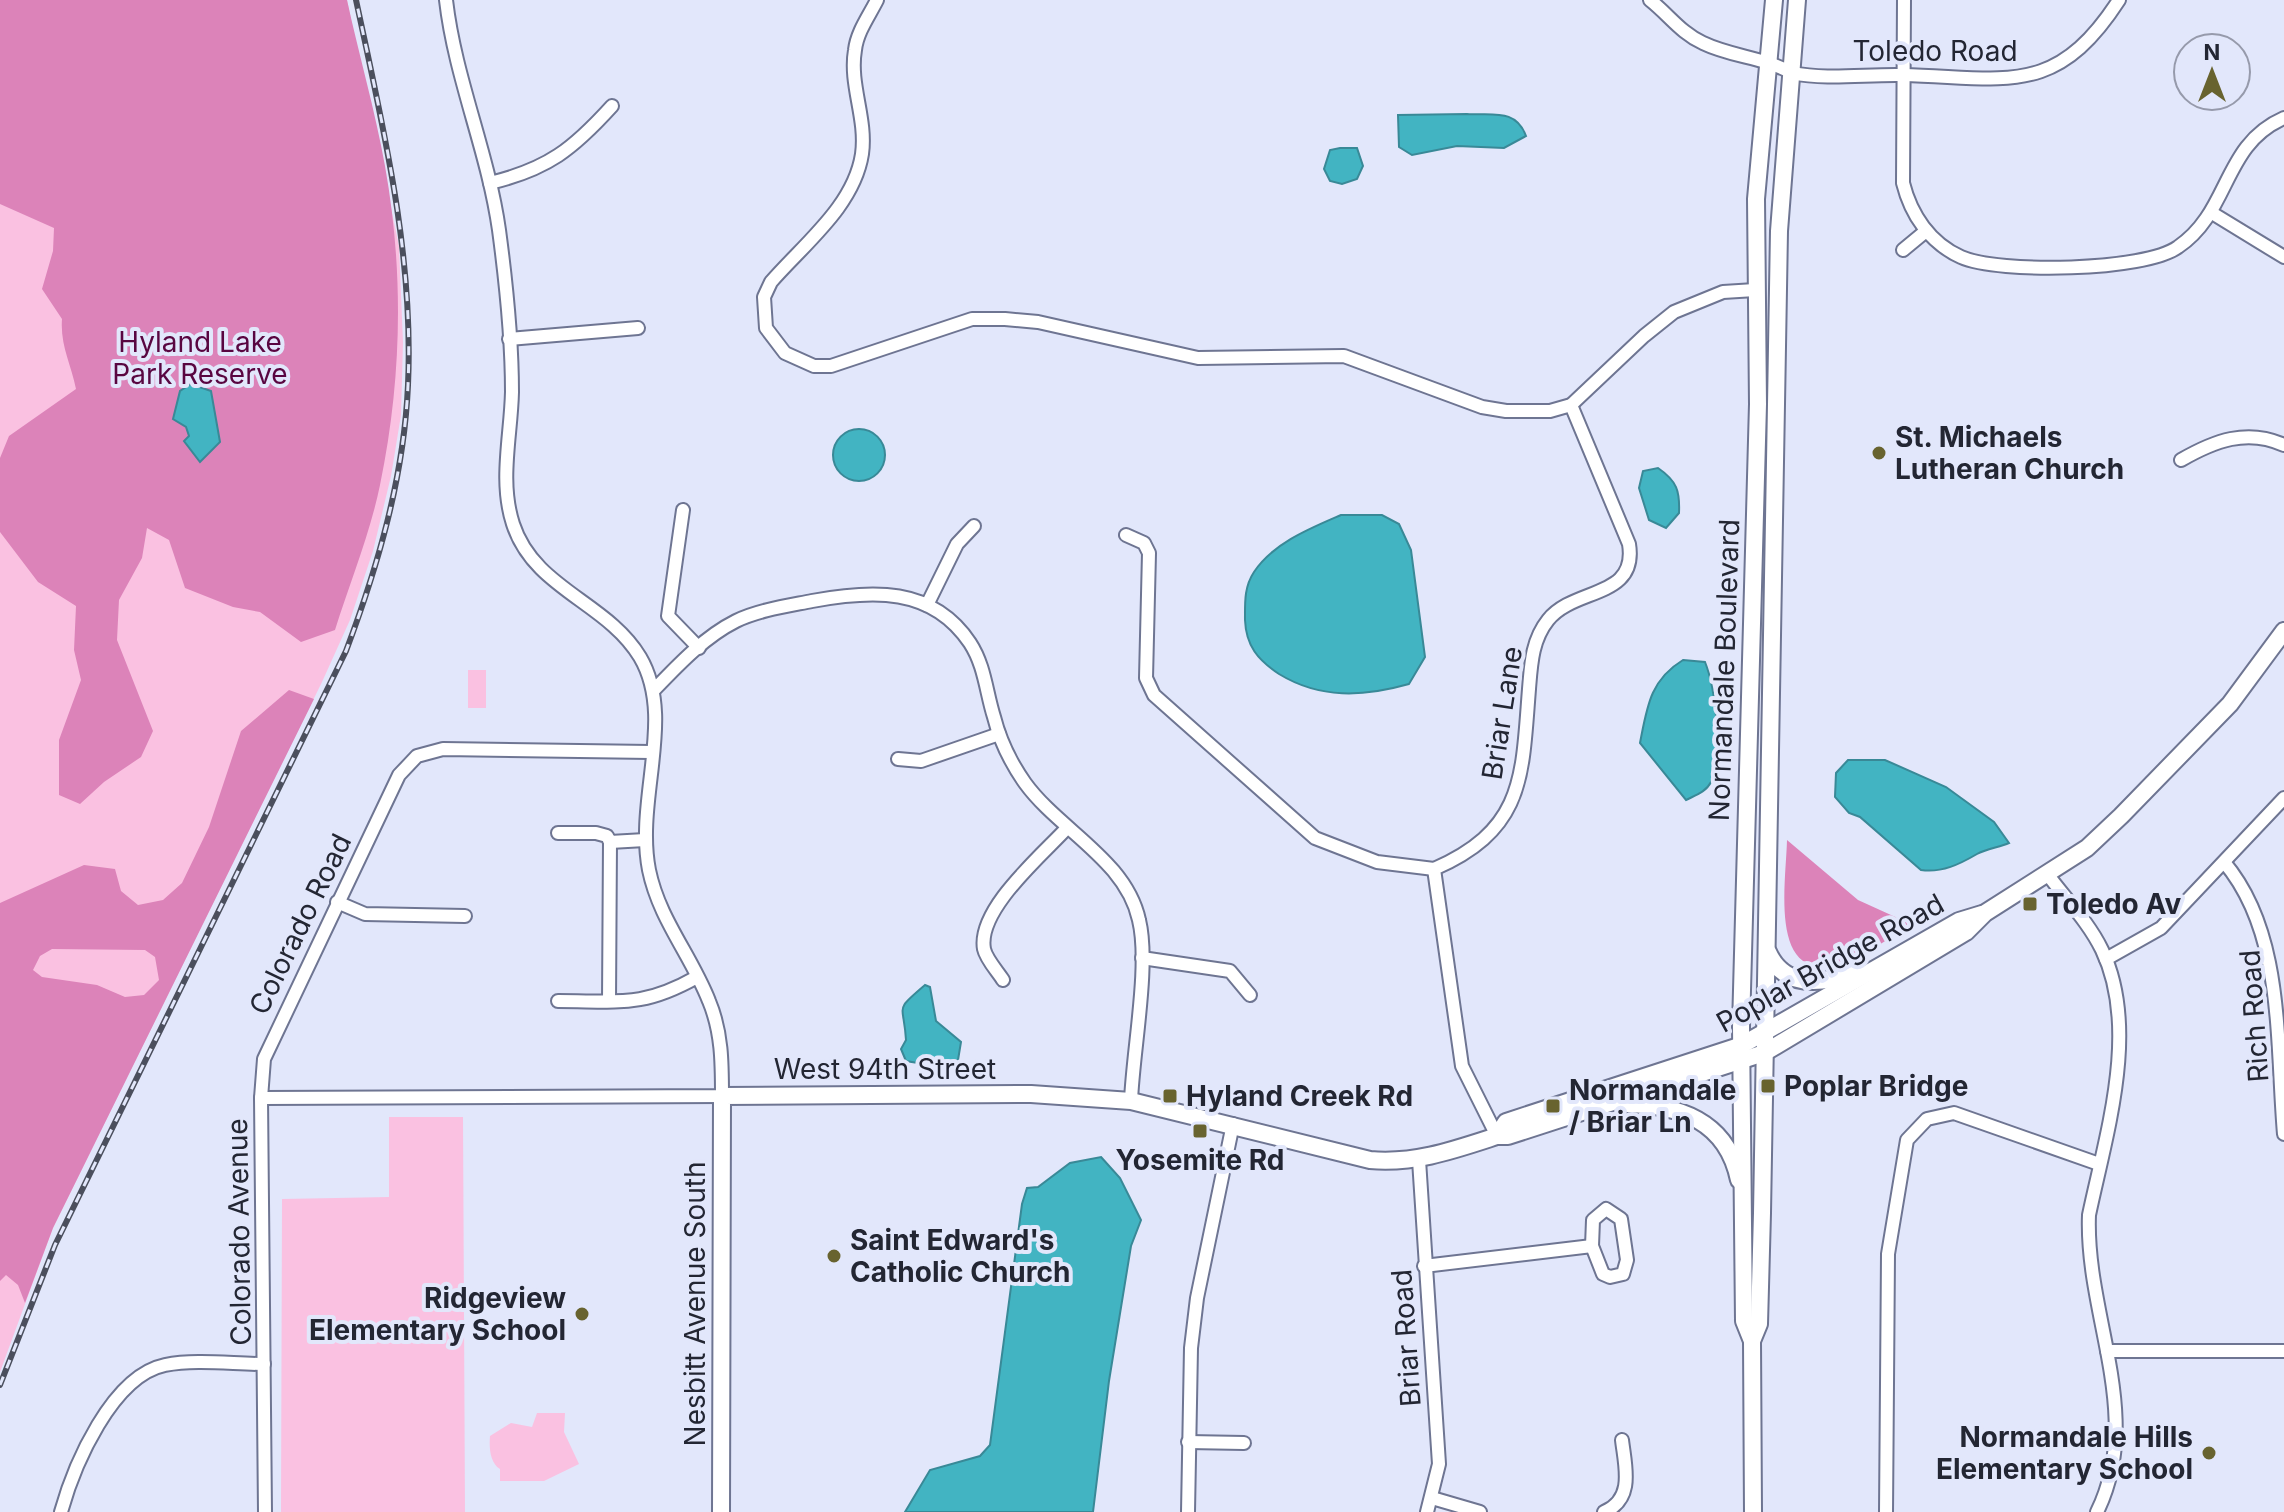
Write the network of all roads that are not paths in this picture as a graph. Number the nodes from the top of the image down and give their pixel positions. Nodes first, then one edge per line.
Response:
1 (446, 0) edge
2 (877, 0) edge
3 (1650, 0) edge
4 (1774, 0) edge
5 (1797, 0) edge
6 (1904, 0) edge
7 (2119, 0) edge
8 (1770, 61) junction
9 (1792, 73) junction
10 (1903, 75) junction
11 (612, 106) dead end
12 (2284, 118) edge
13 (490, 183) junction
14 (2212, 213) junction
15 (1926, 231) junction
16 (1903, 250) dead end
17 (2284, 257) edge
18 (1755, 290) junction
19 (638, 328) dead end
20 (509, 339) junction
21 (1571, 405) junction
22 (2284, 445) edge
23 (2181, 460) dead end
24 (683, 510) dead end
25 (974, 526) dead end
26 (1126, 535) dead end
27 (927, 605) junction
28 (2284, 631) edge
29 (699, 648) junction
30 (653, 691) junction
31 (999, 734) junction
32 (651, 752) junction
33 (898, 759) dead end
34 (2284, 798) edge
35 (1066, 829) junction
36 (558, 833) dead end
37 (645, 840) junction
38 (610, 842) junction
39 (2224, 862) junction
40 (1434, 869) junction
41 (2048, 875) junction
42 (337, 902) junction
43 (1985, 913) junction
44 (465, 916) dead end
45 (1766, 948) junction
46 (1142, 958) junction
47 (2106, 959) junction
48 (1883, 965) junction
49 (697, 977) junction
50 (1003, 980) dead end
51 (1250, 995) dead end
52 (558, 1001) dead end
53 (609, 1001) junction
54 (1763, 1034) junction
55 (1742, 1045) junction
56 (1764, 1053) junction
57 (1742, 1062) junction
58 (722, 1096) junction
59 (1612, 1097) junction
60 (261, 1098) junction
61 (1131, 1101) junction
62 (1233, 1124) junction
63 (2284, 1134) edge
64 (1497, 1136) junction
65 (1419, 1160) junction
66 (2099, 1164) junction
67 (1743, 1203) junction
68 (1592, 1246) junction
69 (1424, 1266) junction
70 (1752, 1341) junction
71 (2107, 1351) junction
72 (2284, 1351) edge
73 (264, 1364) junction
74 (1622, 1440) dead end
75 (1188, 1442) junction
76 (1244, 1443) dead end
77 (1432, 1498) junction
78 (61, 1512) edge
79 (265, 1512) edge
80 (721, 1512) edge
81 (1188, 1512) edge
82 (1427, 1512) edge
83 (1480, 1512) edge
84 (1604, 1512) edge
85 (1753, 1512) edge
86 (1886, 1512) edge
87 (2097, 1512) edge

1 - 13 street
2 - 21 street
3 - 8 street, Toledo Road
4 - 8 main road, Normandale Boulevard
5 - 9 main road, Normandale Boulevard
6 - 10 street
7 - 10 street, Toledo Road
8 - 9 street, Toledo Road
8 - 18 main road, Normandale Boulevard
9 - 10 street, Toledo Road
9 - 45 main road, Normandale Boulevard
10 - 15 street
11 - 13 street
12 - 14 street
13 - 20 street
14 - 15 street
14 - 17 street
15 - 16 street
18 - 21 street
18 - 55 main road, Normandale Boulevard
19 - 20 street
20 - 30 street
21 - 40 street, Briar Lane
22 - 23 street
24 - 29 street
25 - 27 street
26 - 40 street
27 - 29 street
27 - 31 street
28 - 41 main road, Poplar Bridge Road
29 - 30 street
30 - 32 street
31 - 33 street
31 - 35 street
32 - 37 street
32 - 42 street, Colorado Road
34 - 39 street
35 - 46 street
35 - 50 street
36 - 38 street
37 - 38 street
37 - 49 street
38 - 53 street
39 - 47 street
39 - 63 street, Rich Road
40 - 64 street
41 - 43 main road, Poplar Bridge Road
41 - 47 street
42 - 44 street
42 - 60 street, Colorado Road
43 - 48 main road, Poplar Bridge Road
43 - 56 main road, Poplar Bridge Road
45 - 48 main road
45 - 54 main road, Normandale Boulevard
46 - 51 street
46 - 61 street
47 - 66 street
48 - 54 main road, Poplar Bridge Road
49 - 53 street
49 - 58 street
52 - 53 street
54 - 55 main road, Poplar Bridge Road
54 - 56 main road, Normandale Boulevard
55 - 57 main road, Normandale Boulevard
55 - 59 main road, Poplar Bridge Road
56 - 57 main road, Poplar Bridge Road
56 - 70 main road, Normandale Boulevard
57 - 59 main road, Poplar Bridge Road
57 - 67 main road, Normandale Boulevard
58 - 60 street, West 94th Street
58 - 61 main road, West 94th Street
58 - 80 main road, Nesbitt Avenue South
59 - 64 main road, West 94th Street
59 - 67 main road
60 - 73 street, Colorado Avenue
61 - 62 main road, West 94th Street
62 - 65 main road, West 94th Street
62 - 75 street
64 - 65 main road, West 94th Street
65 - 69 street, Briar Road
66 - 71 street
66 - 86 street
67 - 70 main road, Normandale Boulevard
68 - 68 street
68 - 69 street
69 - 77 street, Briar Road
70 - 85 main road, Normandale Boulevard
71 - 72 street
71 - 87 street
73 - 78 street
73 - 79 street, Colorado Avenue
74 - 84 street
75 - 76 street
75 - 81 street
77 - 82 street, Briar Road
77 - 83 street

